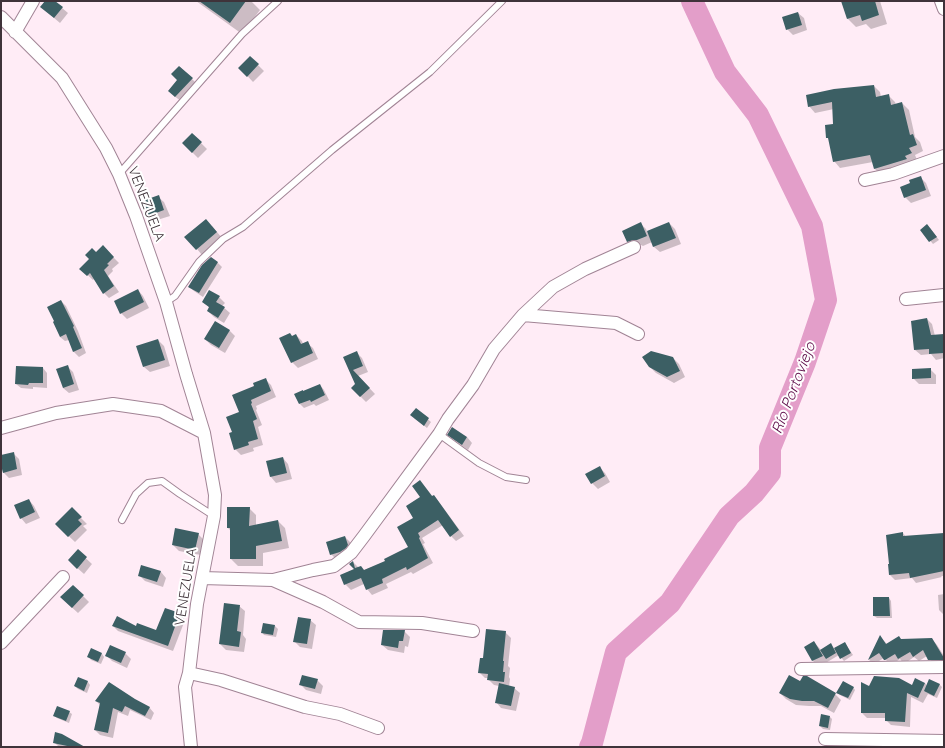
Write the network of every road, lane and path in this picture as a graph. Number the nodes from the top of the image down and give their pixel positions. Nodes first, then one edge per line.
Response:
1 (33, 1) edge
2 (278, 1) edge
3 (502, 1) edge
4 (941, 1) edge
5 (944, 8) edge
6 (1, 16) edge
7 (15, 32) junction
8 (944, 156) edge
9 (119, 174) junction
10 (865, 180) dead end
11 (634, 247) dead end
12 (944, 295) edge
13 (906, 299) dead end
14 (166, 302) junction
15 (524, 315) junction
16 (638, 334) dead end
17 (1, 428) edge
18 (204, 433) junction
19 (439, 434) junction
20 (526, 480) dead end
21 (214, 516) junction
22 (122, 520) dead end
23 (63, 577) dead end
24 (202, 578) junction
25 (273, 580) junction
26 (473, 631) dead end
27 (1, 643) edge
28 (944, 667) edge
29 (801, 669) dead end
30 (189, 673) junction
31 (378, 728) dead end
32 (825, 739) dead end
33 (944, 741) edge
34 (191, 747) edge

1 - 7 street
2 - 9 lane
3 - 14 lane
4 - 5 street
6 - 7 street, VENEZUELA
7 - 9 street, VENEZUELA
8 - 10 street
9 - 14 street, VENEZUELA
11 - 15 street
12 - 13 street
14 - 18 street, VENEZUELA
15 - 16 street
15 - 19 street
17 - 18 street
18 - 21 street, VENEZUELA
19 - 20 lane
19 - 25 street
21 - 22 lane
21 - 24 street, VENEZUELA
23 - 27 street
24 - 25 street
24 - 30 street, VENEZUELA
25 - 26 street
28 - 29 street
30 - 31 street
30 - 34 street, VENEZUELA
32 - 33 street

